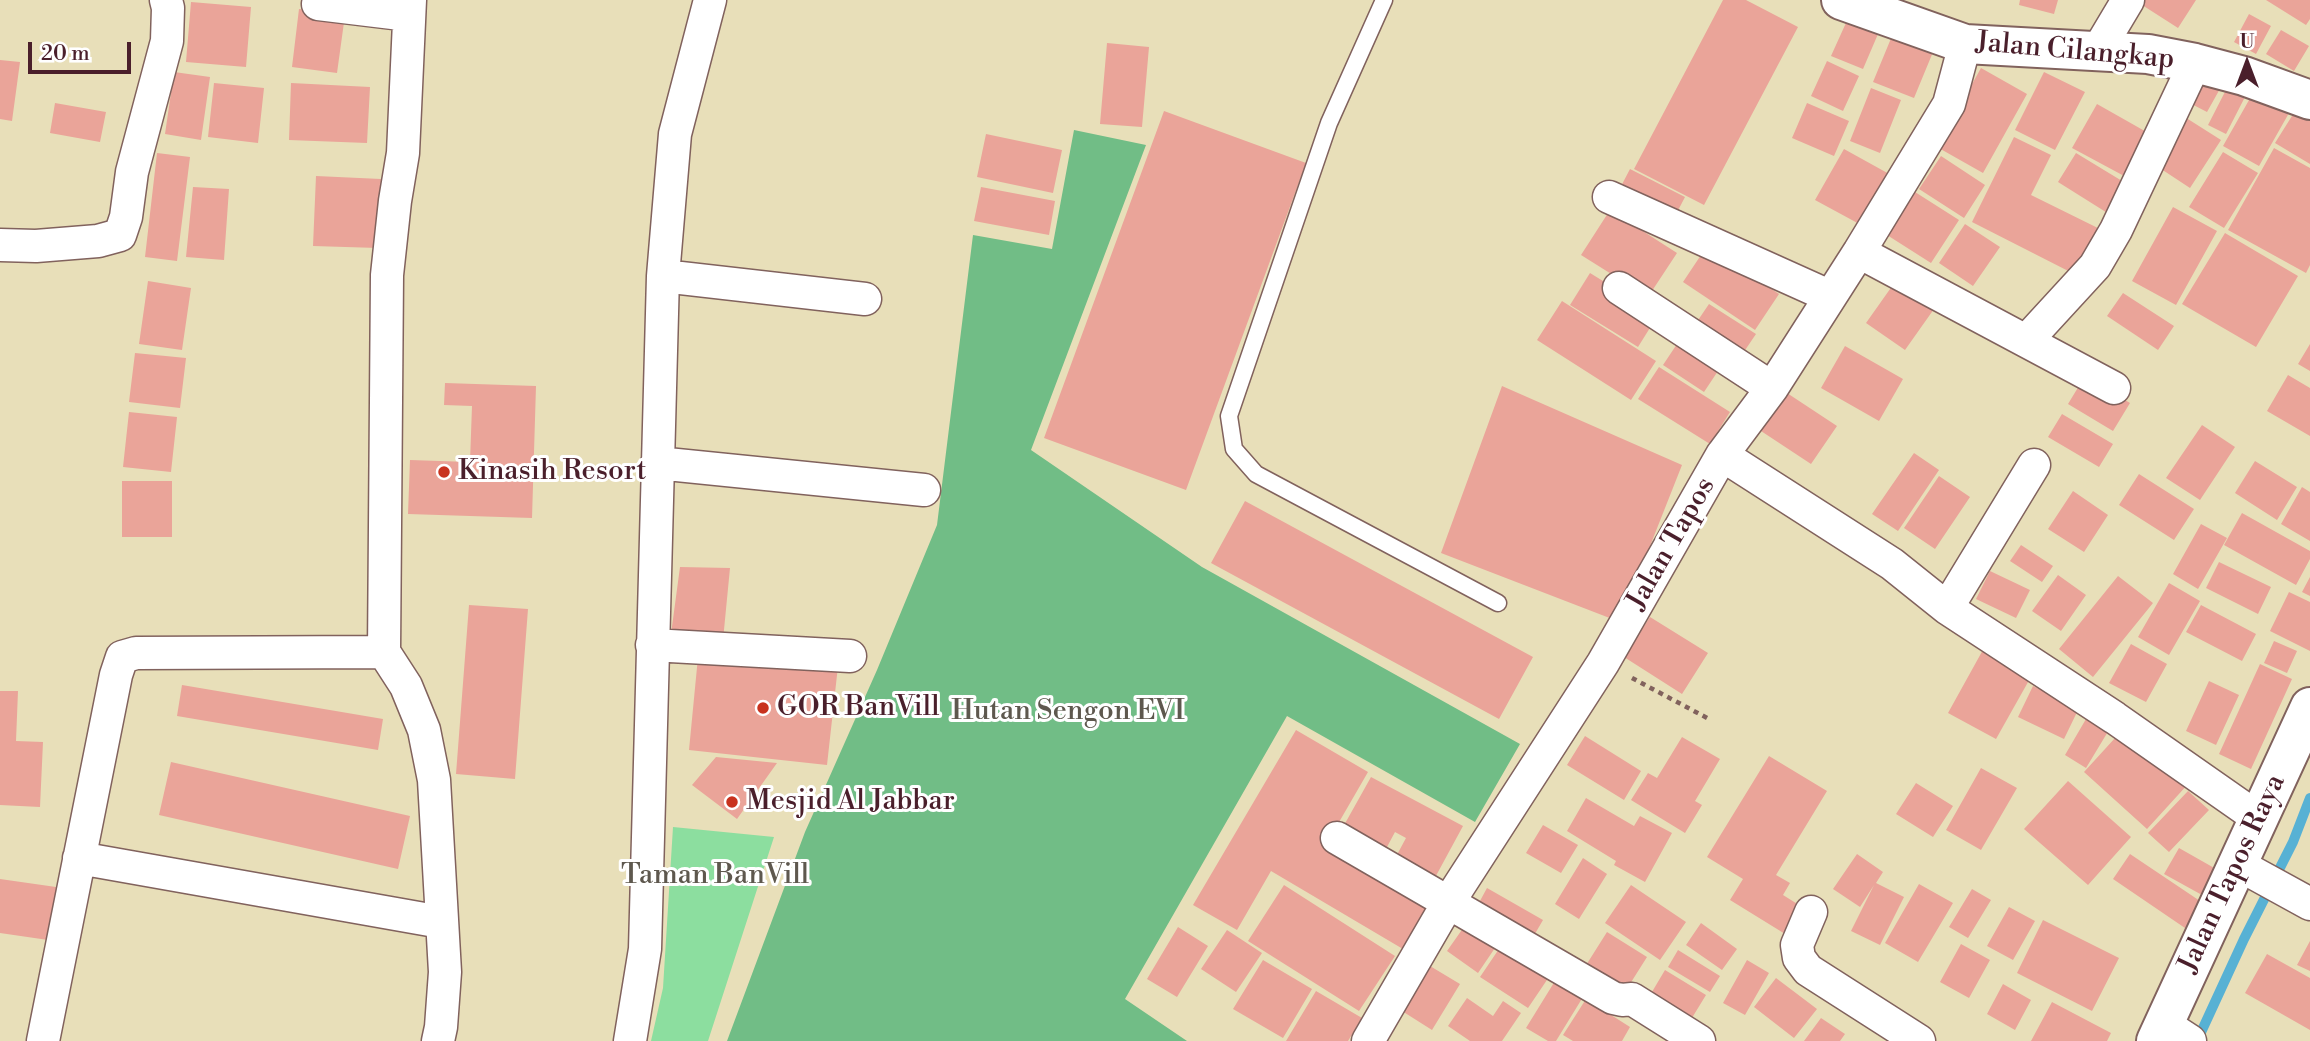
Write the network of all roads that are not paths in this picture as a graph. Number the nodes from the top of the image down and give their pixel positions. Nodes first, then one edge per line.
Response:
1 (166, 0) edge
2 (710, 0) edge
3 (1384, 0) edge
4 (2128, 0) edge
5 (1849, 1) edge
6 (318, 4) dead end
7 (409, 8) edge
8 (1965, 44) junction
9 (2097, 52) junction
10 (2195, 62) junction
11 (2310, 100) edge
12 (1609, 197) dead end
13 (0, 245) edge
14 (1859, 252) junction
15 (663, 276) junction
16 (1619, 288) dead end
17 (1829, 296) junction
18 (865, 299) dead end
19 (2027, 340) junction
20 (1772, 387) junction
21 (2114, 388) dead end
22 (1722, 455) junction
23 (657, 463) junction
24 (2034, 465) dead end
25 (924, 490) dead end
26 (1498, 603) dead end
27 (1947, 608) junction
28 (652, 645) junction
29 (384, 652) junction
30 (850, 656) dead end
31 (2310, 707) edge
32 (2258, 818) junction
33 (1337, 838) dead end
34 (79, 858) junction
35 (2253, 873) junction
36 (2304, 902) edge
37 (1448, 903) junction
38 (1811, 912) dead end
39 (441, 922) junction
40 (2174, 1036) edge
41 (43, 1041) edge
42 (438, 1041) edge
43 (630, 1041) edge
44 (1368, 1041) edge
45 (1699, 1041) edge
46 (1919, 1041) edge

1 - 13 street
2 - 15 street
3 - 26 lane
4 - 9 street
5 - 8 street, Jalan Cilangkap
6 - 7 street
7 - 29 street
8 - 9 street, Jalan Cilangkap
8 - 14 street, Jalan Tapos
9 - 10 street, Jalan Cilangkap
10 - 11 street, Jalan Cilangkap
10 - 19 street
12 - 17 street
14 - 17 street, Jalan Tapos
14 - 19 street
15 - 18 street
15 - 23 street
16 - 20 street
17 - 20 street, Jalan Tapos
19 - 21 street
20 - 22 street, Jalan Tapos
22 - 27 street
22 - 37 street, Jalan Tapos
23 - 25 street
23 - 28 street
24 - 27 street
27 - 32 street
28 - 30 street
28 - 43 street
29 - 34 street
29 - 39 street
31 - 32 street, Jalan Tapos Raya
32 - 35 street, Jalan Tapos Raya
33 - 37 street
34 - 39 street
34 - 41 street
35 - 36 street
35 - 40 street, Jalan Tapos Raya
37 - 44 street, Jalan Tapos
37 - 45 street
38 - 46 street
39 - 42 street

